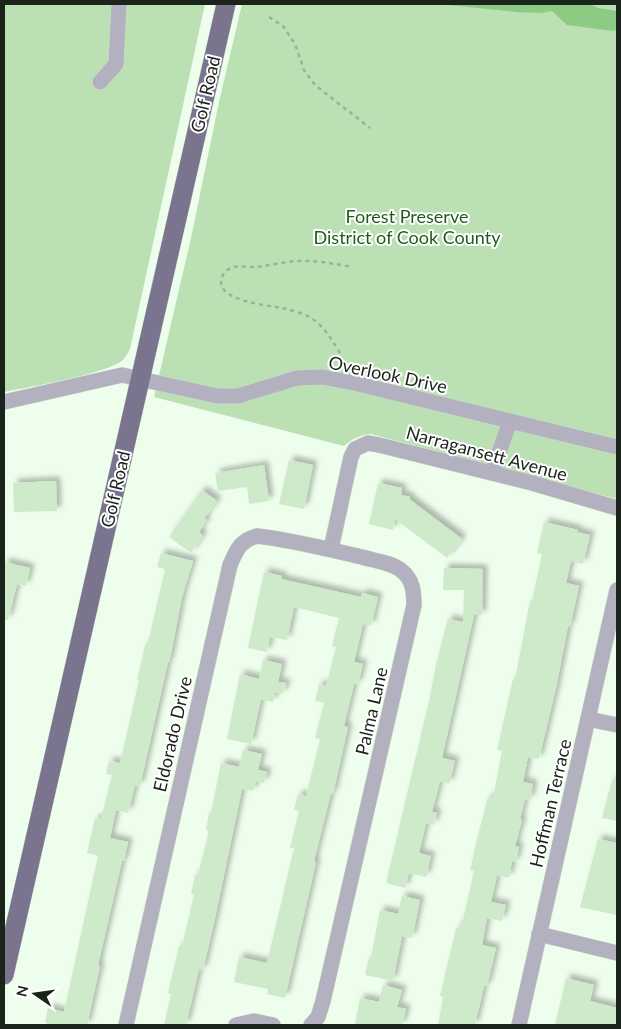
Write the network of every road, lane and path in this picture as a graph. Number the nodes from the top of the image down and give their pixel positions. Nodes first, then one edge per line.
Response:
1 (119, 4) edge
2 (226, 4) edge
3 (269, 17) dead end
4 (100, 82) dead end
5 (370, 128) dead end
6 (354, 267) dead end
7 (340, 353) dead end
8 (140, 378) junction
9 (4, 402) edge
10 (510, 421) junction
11 (617, 447) edge
12 (492, 473) junction
13 (617, 508) edge
14 (331, 549) junction
15 (617, 590) edge
16 (588, 719) junction
17 (617, 726) edge
18 (539, 934) junction
19 (617, 953) edge
20 (4, 975) edge
21 (126, 1025) edge
22 (236, 1025) edge
23 (273, 1025) edge
24 (310, 1025) edge
25 (518, 1025) edge

1 - 4 street
2 - 8 main road, Golf Road
3 - 5 path
6 - 7 path
8 - 9 street, Overlook Drive
8 - 10 street, Overlook Drive
8 - 20 main road, Golf Road
10 - 11 street, Overlook Drive
10 - 12 street
12 - 13 street, Narragansett Avenue
12 - 14 street, Narragansett Avenue
14 - 21 street, Eldorado Drive
14 - 24 street, Palma Lane
15 - 16 street, Hoffman Terrace
16 - 17 street
16 - 18 street, Hoffman Terrace
18 - 19 street
18 - 25 street, Hoffman Terrace
22 - 23 street

